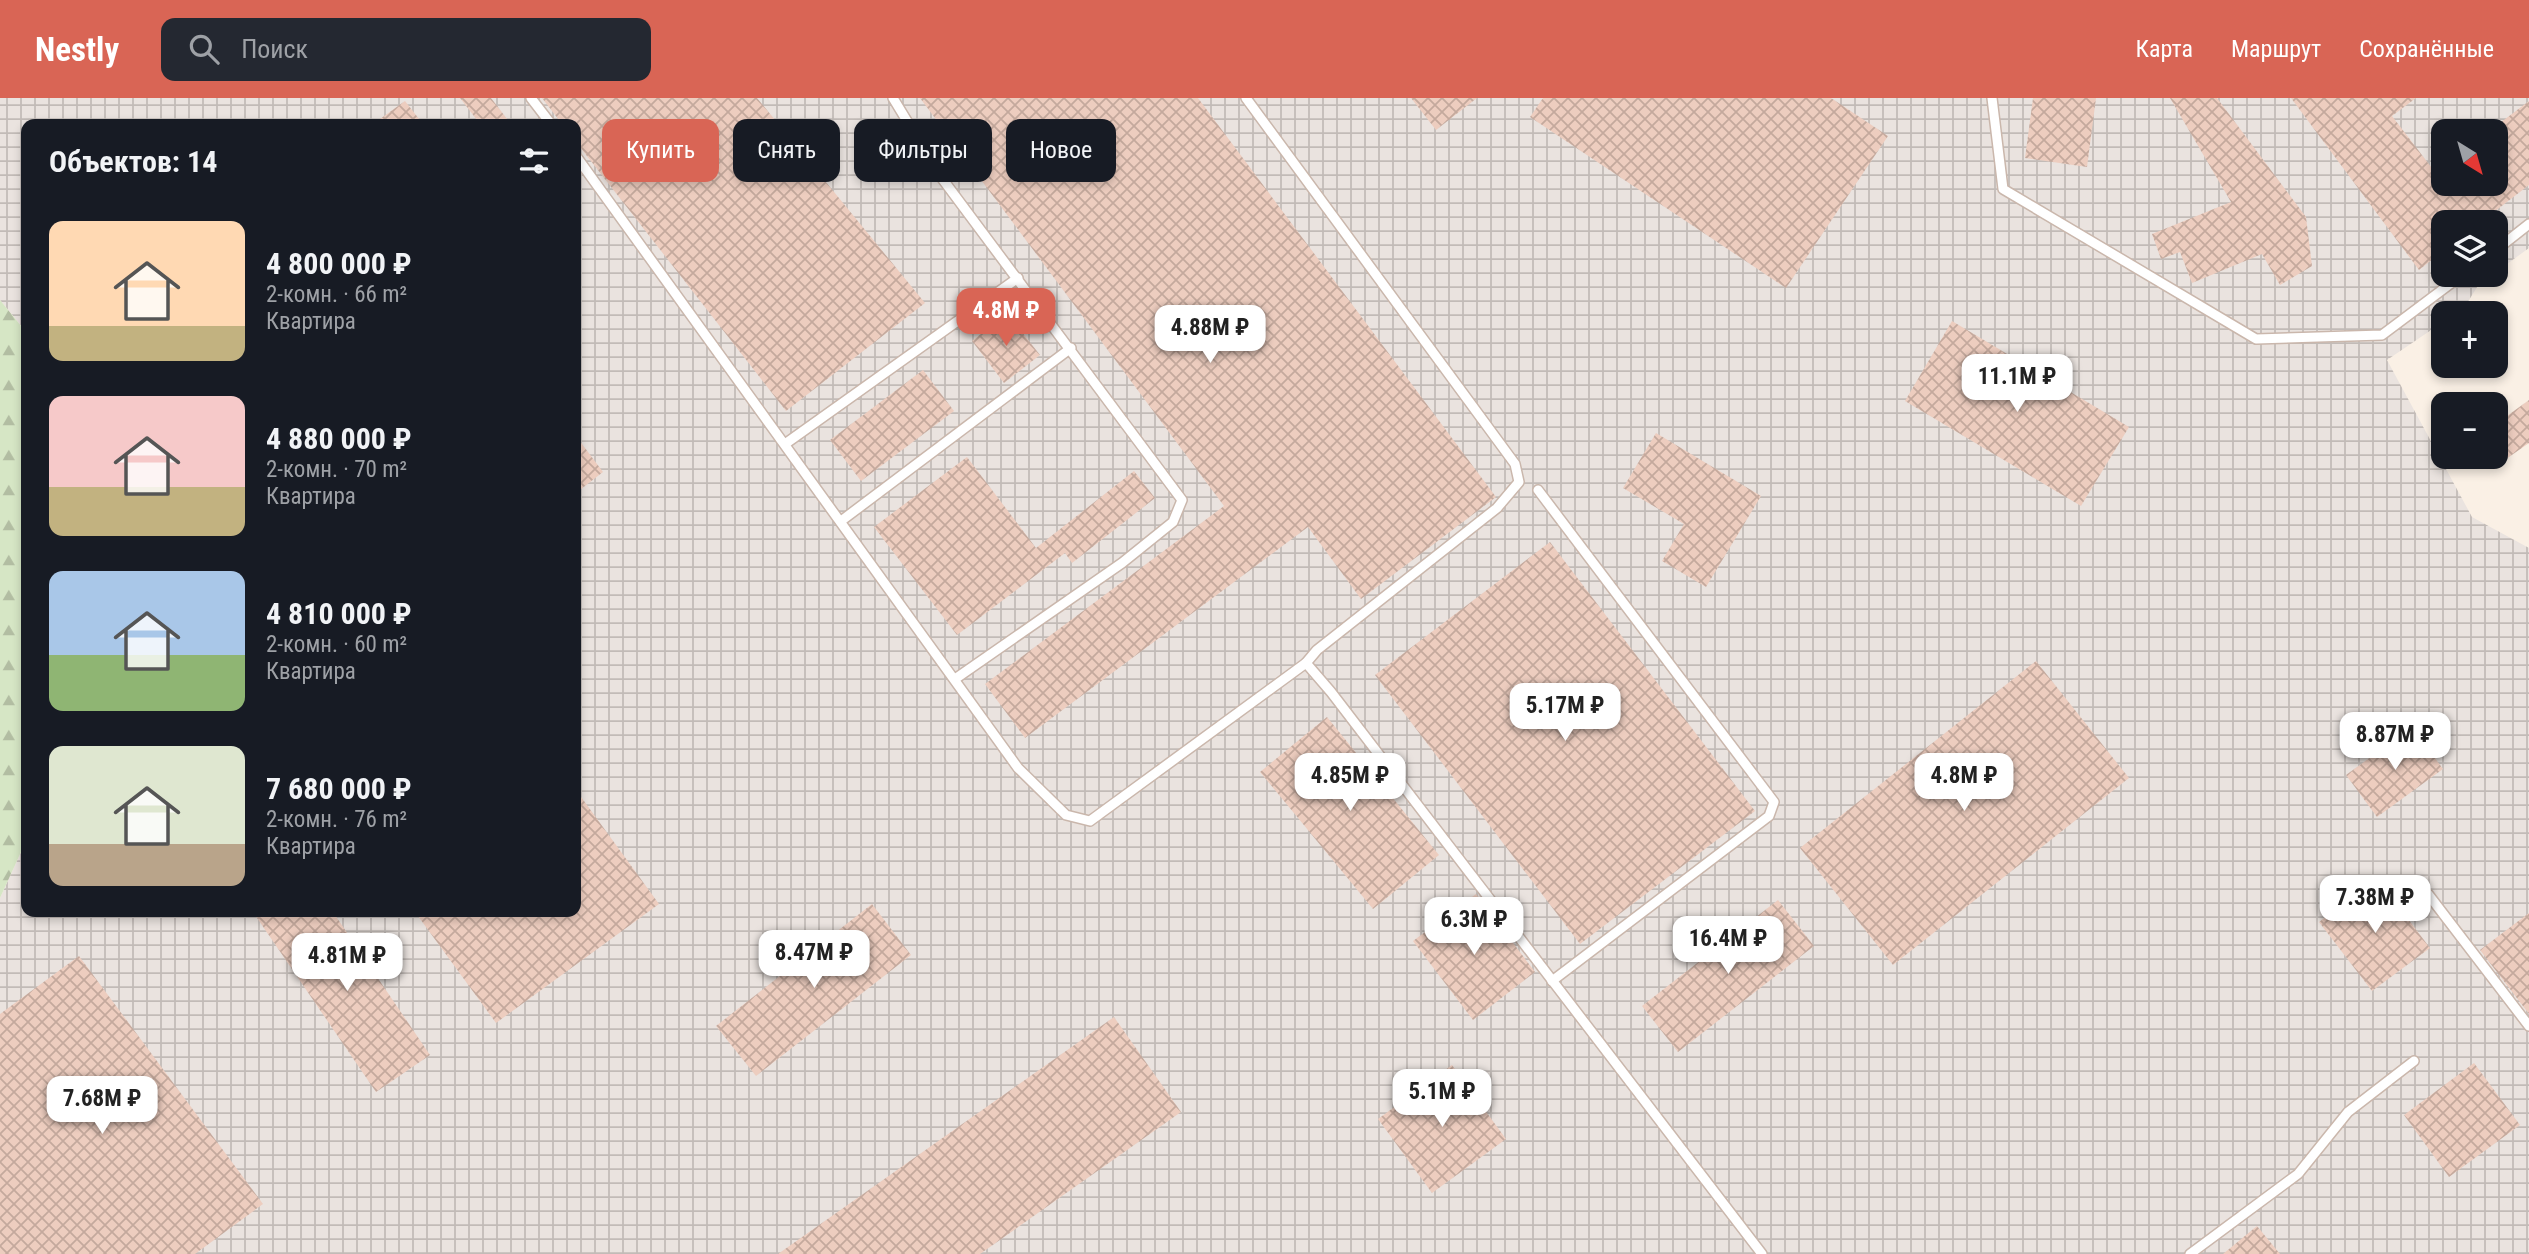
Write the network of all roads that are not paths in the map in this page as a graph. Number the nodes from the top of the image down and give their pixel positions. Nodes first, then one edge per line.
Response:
1 (531, 98) edge
2 (893, 98) edge
3 (1246, 98) edge
4 (1992, 98) edge
5 (547, 119) edge
6 (581, 163) edge
7 (2529, 224) edge
8 (2508, 241) edge
9 (1018, 278) junction
10 (2446, 287) edge
11 (1071, 348) junction
12 (785, 444) junction
13 (1538, 490) dead end
14 (841, 521) junction
15 (1306, 663) junction
16 (955, 679) junction
17 (2428, 894) dead end
18 (1552, 981) junction
19 (2529, 1026) edge
20 (2414, 1061) dead end
21 (1762, 1254) edge
22 (2190, 1254) edge

1 - 5 lane
2 - 9 lane
3 - 15 lane
4 - 10 lane
6 - 12 lane
7 - 8 lane
9 - 11 lane
9 - 12 lane
11 - 14 lane
11 - 16 lane
12 - 14 lane
13 - 18 lane
14 - 16 lane
15 - 16 lane
15 - 18 lane
17 - 19 lane
18 - 21 lane
20 - 22 lane

